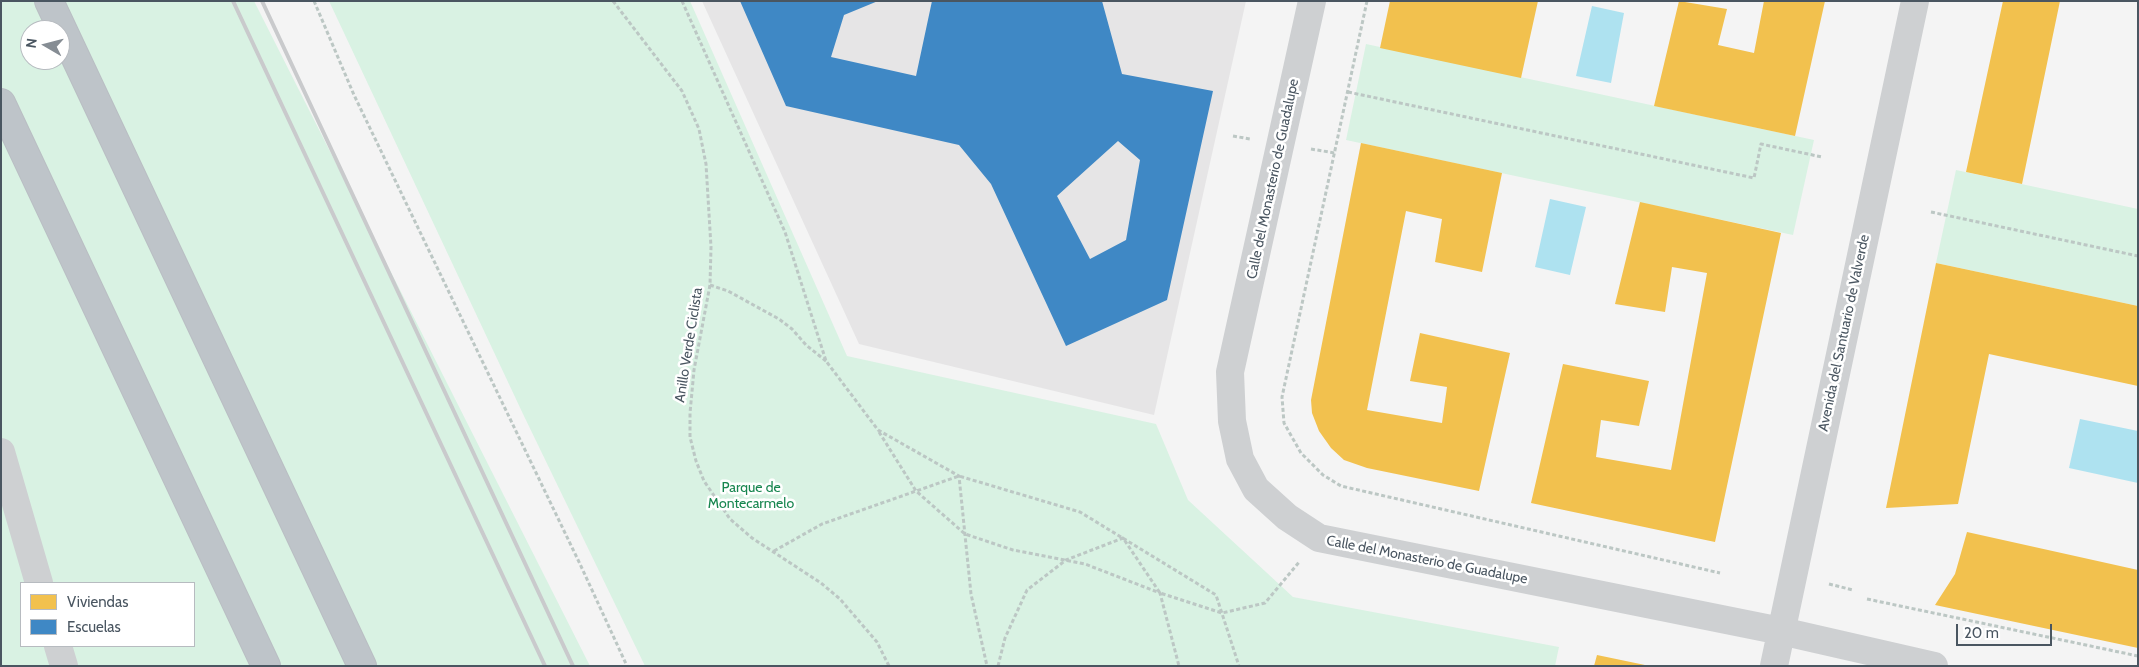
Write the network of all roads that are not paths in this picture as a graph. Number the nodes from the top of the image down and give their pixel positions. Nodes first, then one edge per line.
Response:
1 (49, 1) edge
2 (1312, 1) edge
3 (1915, 1) edge
4 (1, 103) edge
5 (1, 452) edge
6 (40, 582) edge
7 (1781, 631) junction
8 (58, 647) edge
9 (64, 666) edge
10 (266, 666) edge
11 (362, 666) edge
12 (1774, 666) edge
13 (1934, 666) edge

1 - 11 highway
2 - 7 street, Calle del Monasterio de Guadalupe
3 - 7 street, Avenida del Santuario de Valverde
4 - 10 highway
5 - 6 street
7 - 12 street, Avenida del Santuario de Valverde
7 - 13 street, Calle del Monasterio de Guadalupe
8 - 9 street

